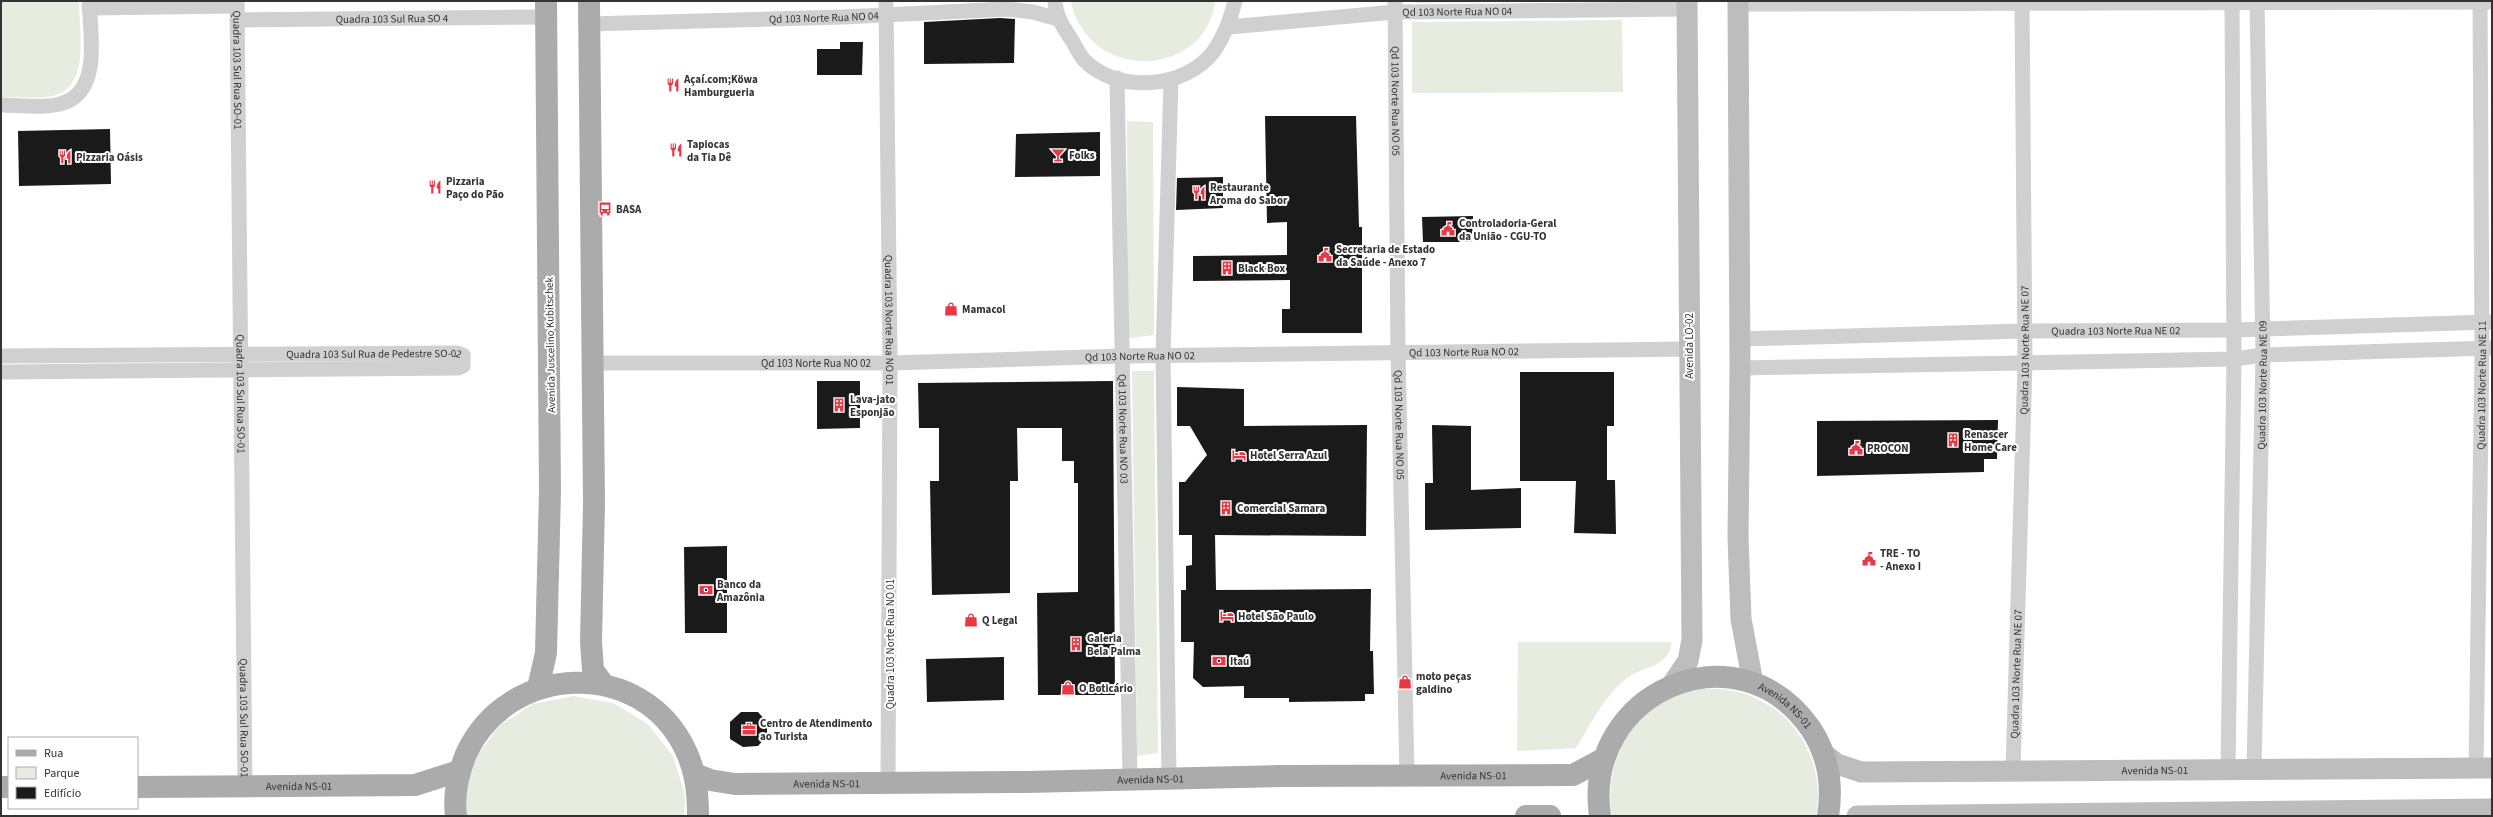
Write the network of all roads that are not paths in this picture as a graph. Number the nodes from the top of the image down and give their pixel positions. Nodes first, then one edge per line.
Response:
1 (589, 1) edge
2 (1054, 1) edge
3 (1235, 1) edge
4 (2480, 1) edge
5 (2022, 2) edge
6 (2232, 2) edge
7 (2257, 2) edge
8 (2492, 2) edge
9 (1738, 3) edge
10 (89, 4) edge
11 (1687, 5) edge
12 (1395, 7) edge
13 (886, 8) edge
14 (237, 9) edge
15 (546, 9) edge
16 (1058, 19) junction
17 (589, 24) junction
18 (1228, 27) junction
19 (1117, 78) junction
20 (1171, 80) junction
21 (1, 105) edge
22 (2487, 322) edge
23 (2261, 328) junction
24 (2233, 330) junction
25 (2024, 331) junction
26 (1740, 339) junction
27 (2487, 348) edge
28 (1689, 349) junction
29 (1398, 351) junction
30 (241, 354) junction
31 (2263, 355) junction
32 (1, 356) edge
33 (1122, 356) junction
34 (1164, 356) junction
35 (2234, 359) junction
36 (591, 363) junction
37 (890, 363) junction
38 (2025, 364) junction
39 (1740, 368) junction
40 (241, 370) junction
41 (1, 372) edge
42 (1753, 684) junction
43 (604, 685) junction
44 (1670, 686) junction
45 (538, 688) junction
46 (1823, 753) junction
47 (1603, 759) junction
48 (2484, 768) edge
49 (2228, 770) junction
50 (2254, 770) junction
51 (459, 771) junction
52 (2013, 771) junction
53 (695, 774) junction
54 (1407, 776) junction
55 (1130, 779) junction
56 (1169, 779) junction
57 (888, 783) junction
58 (245, 786) junction
59 (138, 787) edge
60 (2492, 809) edge
61 (456, 816) edge
62 (698, 816) edge
63 (1526, 816) edge
64 (1550, 816) edge
65 (1600, 816) edge
66 (1828, 816) edge
67 (1857, 816) edge

1 - 17 main road
2 - 16 street
3 - 18 street
4 - 7 street
4 - 8 street
4 - 22 street, Quadra 103 Norte Rua NE 11
5 - 6 street
5 - 9 street
5 - 25 street, Quadra 103 Norte Rua NE 07
6 - 7 street
6 - 24 street
7 - 23 street, Quadra 103 Norte Rua NE 09
9 - 26 street
10 - 14 street, Quadra 103 Sul Rua SO 4
10 - 21 street
11 - 12 street, Qd 103 Norte Rua NO 04
11 - 28 street, Avenida LO-02
12 - 18 street, Qd 103 Norte Rua NO 04
12 - 29 street, Qd 103 Norte Rua NO 05
13 - 16 street, Qd 103 Norte Rua NO 04
13 - 17 street, Qd 103 Norte Rua NO 04
13 - 37 street, Quadra 103 Norte Rua NO 01
14 - 15 street, Quadra 103 Sul Rua SO 4
14 - 30 street, Quadra 103 Sul Rua SO-01
15 - 45 main road, Avenida Juscelino Kubitschek
16 - 19 street
17 - 36 main road
18 - 20 street
19 - 20 street
19 - 33 street, Qd 103 Norte Rua NO 03
20 - 34 street
22 - 23 street, Quadra 103 Norte Rua NE 02
22 - 27 street, Quadra 103 Norte Rua NE 11
23 - 24 street, Quadra 103 Norte Rua NE 02
23 - 31 street, Quadra 103 Norte Rua NE 09
24 - 25 street, Quadra 103 Norte Rua NE 02
24 - 35 street
25 - 26 street, Quadra 103 Norte Rua NE 02
25 - 38 street, Quadra 103 Norte Rua NE 07
26 - 39 street
27 - 31 street
27 - 48 street, Quadra 103 Norte Rua NE 11
28 - 29 street, Qd 103 Norte Rua NO 02
28 - 44 street, Avenida LO-02
29 - 34 street, Qd 103 Norte Rua NO 02
29 - 54 street, Qd 103 Norte Rua NO 05
30 - 32 street, Quadra 103 Sul Rua de Pedestre SO-02
30 - 40 street, Quadra 103 Sul Rua SO-01
30 - 40 street, Quadra 103 Sul Rua de Pedestre SO-02
31 - 35 street
31 - 50 street, Quadra 103 Norte Rua NE 09
33 - 34 street, Qd 103 Norte Rua NO 02
33 - 37 street, Qd 103 Norte Rua NO 02
33 - 55 street, Qd 103 Norte Rua NO 03
34 - 56 street
35 - 38 street
35 - 49 street
36 - 37 street, Qd 103 Norte Rua NO 02
36 - 43 main road
37 - 57 street, Quadra 103 Norte Rua NO 01
38 - 39 street
38 - 52 street, Quadra 103 Norte Rua NE 07
39 - 42 street
40 - 41 street, Quadra 103 Sul Rua de Pedestre SO-02
40 - 58 street, Quadra 103 Sul Rua SO-01
42 - 44 main road, Avenida NS-01
42 - 46 main road, Avenida NS-01
43 - 45 main road
43 - 53 main road
44 - 47 main road, Avenida NS-01
45 - 51 main road
46 - 52 street, Avenida NS-01
46 - 66 main road, Avenida NS-01
47 - 54 main road, Avenida NS-01
47 - 65 main road, Avenida NS-01
48 - 50 street, Avenida NS-01
49 - 50 street, Avenida NS-01
49 - 52 street, Avenida NS-01
51 - 58 main road, Avenida NS-01
51 - 61 main road
53 - 57 main road, Avenida NS-01
53 - 62 main road
54 - 56 main road, Avenida NS-01
55 - 56 main road, Avenida NS-01
55 - 57 main road, Avenida NS-01
58 - 59 main road, Avenida NS-01
60 - 67 street
63 - 64 main road

